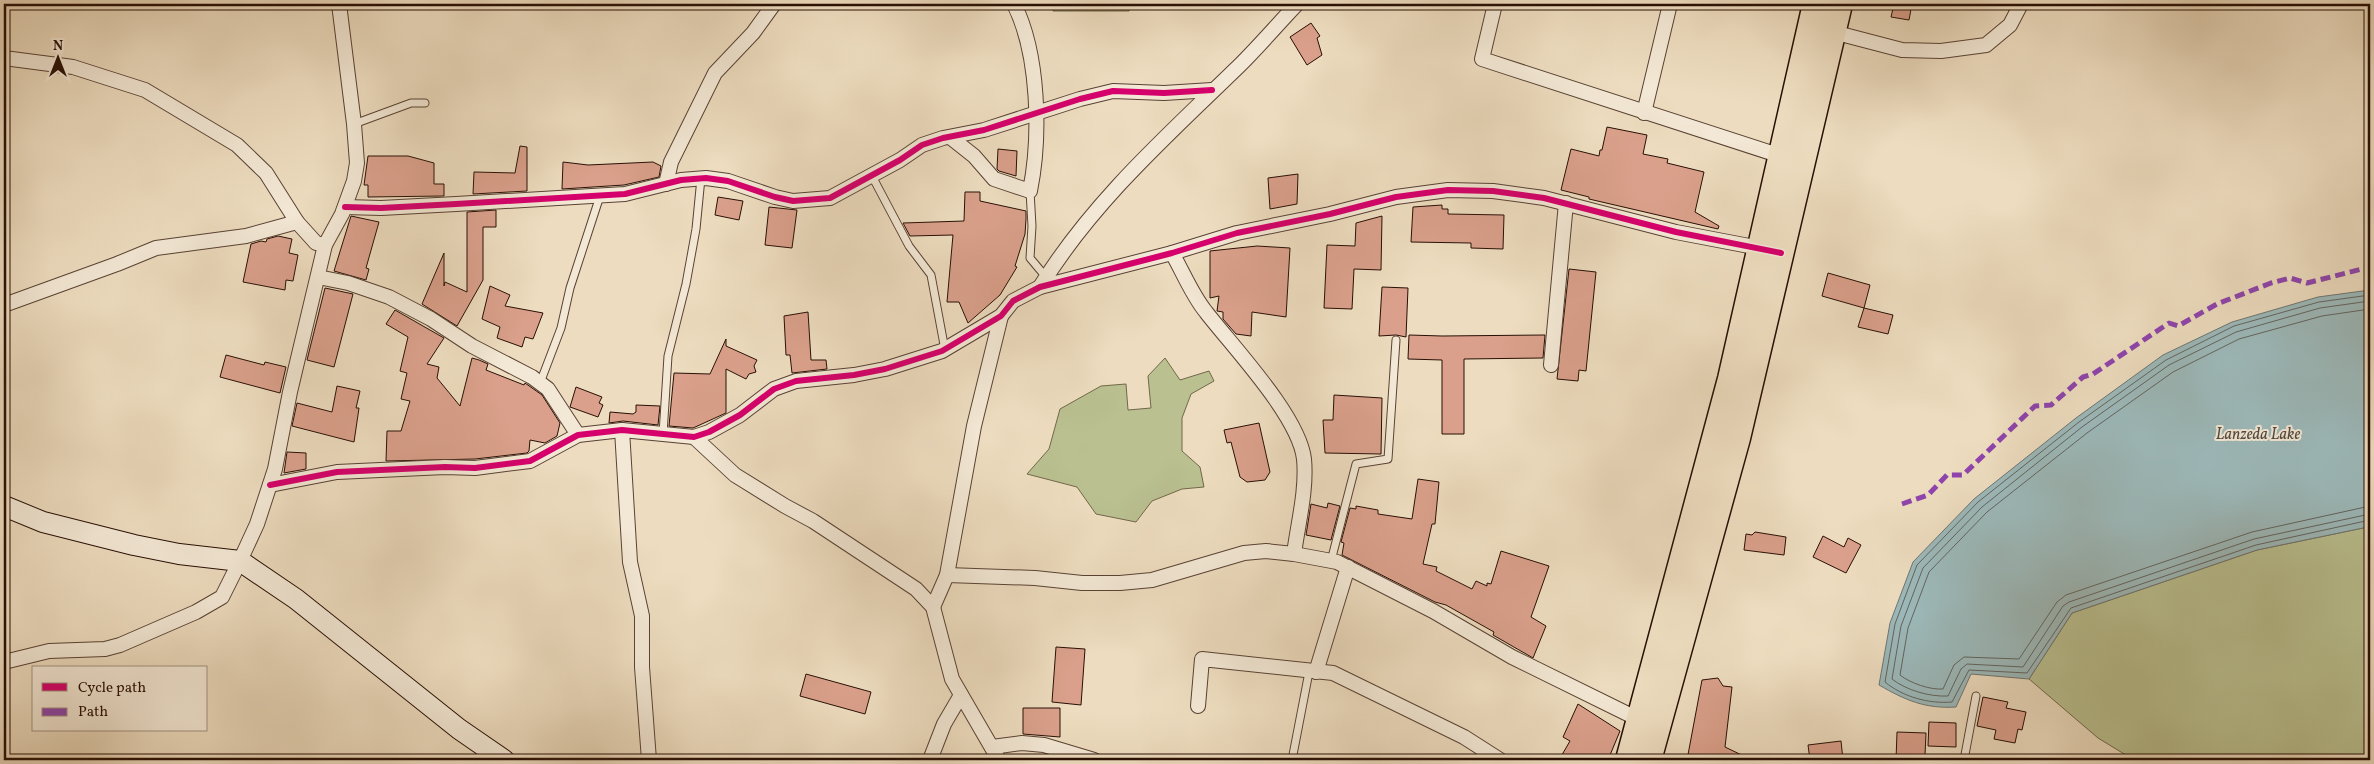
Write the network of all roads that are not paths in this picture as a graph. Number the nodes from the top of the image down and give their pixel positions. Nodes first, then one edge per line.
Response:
1 (339, 4) edge
2 (774, 4) edge
3 (1014, 4) edge
4 (1297, 4) edge
5 (1494, 4) edge
6 (1670, 4) edge
7 (1816, 4) edge
8 (1839, 4) edge
9 (2020, 4) edge
10 (1833, 32) junction
11 (4, 58) edge
12 (1212, 90) junction
13 (425, 102) dead end
14 (1038, 112) junction
15 (1644, 113) junction
16 (354, 124) junction
17 (950, 137) junction
18 (1792, 160) junction
19 (872, 176) junction
20 (701, 178) junction
21 (666, 184) junction
22 (1030, 191) junction
23 (601, 195) junction
24 (1566, 203) junction
25 (345, 207) junction
26 (296, 222) junction
27 (324, 245) junction
28 (1771, 250) junction
29 (1172, 252) junction
30 (318, 277) junction
31 (1043, 282) junction
32 (4, 305) edge
33 (1001, 316) junction
34 (1396, 340) dead end
35 (945, 350) junction
36 (1551, 365) dead end
37 (540, 383) junction
38 (622, 430) junction
39 (578, 435) junction
40 (663, 435) junction
41 (694, 437) junction
42 (270, 485) junction
43 (4, 506) edge
44 (1294, 554) junction
45 (240, 561) junction
46 (1331, 561) junction
47 (1348, 567) junction
48 (947, 575) junction
49 (933, 607) junction
50 (4, 662) edge
51 (1313, 672) junction
52 (961, 695) junction
53 (1976, 696) dead end
54 (1198, 706) dead end
55 (1640, 720) junction
56 (992, 748) junction
57 (504, 760) edge
58 (649, 760) edge
59 (930, 760) edge
60 (999, 760) edge
61 (1094, 760) edge
62 (1292, 760) edge
63 (1500, 760) edge
64 (1629, 760) edge
65 (1648, 760) edge
66 (1964, 760) edge

1 - 16 street
2 - 21 street
3 - 14 street
4 - 12 street
5 - 15 street
6 - 15 street
7 - 18 highway
8 - 10 highway
9 - 10 street
10 - 18 highway
11 - 26 street
12 - 14 street
12 - 31 street
13 - 16 lane
14 - 17 street
14 - 22 street
15 - 18 street
16 - 25 street
17 - 19 street
17 - 22 street
18 - 28 highway
19 - 20 street
19 - 35 lane
20 - 21 street
20 - 40 lane
21 - 23 street
22 - 31 lane
23 - 25 street
23 - 37 lane
24 - 28 street
24 - 29 street
24 - 36 street
25 - 27 street
26 - 27 street
26 - 32 street
27 - 30 street
28 - 55 highway
28 - 65 highway
29 - 31 street
29 - 44 street
30 - 37 street
30 - 42 street
31 - 33 street
33 - 35 street
33 - 48 street
34 - 46 lane
35 - 41 street
37 - 39 street
38 - 39 street
38 - 40 street
38 - 58 street
39 - 42 street
40 - 41 street
41 - 49 street
42 - 45 street
43 - 45 street
44 - 46 street
44 - 48 street
45 - 50 street
45 - 57 street
46 - 47 street
47 - 51 street
47 - 55 street
48 - 49 street
49 - 52 street
51 - 54 street
51 - 62 lane
51 - 63 street
52 - 56 street
52 - 59 street
53 - 66 lane
55 - 64 highway
56 - 60 street
56 - 61 street

